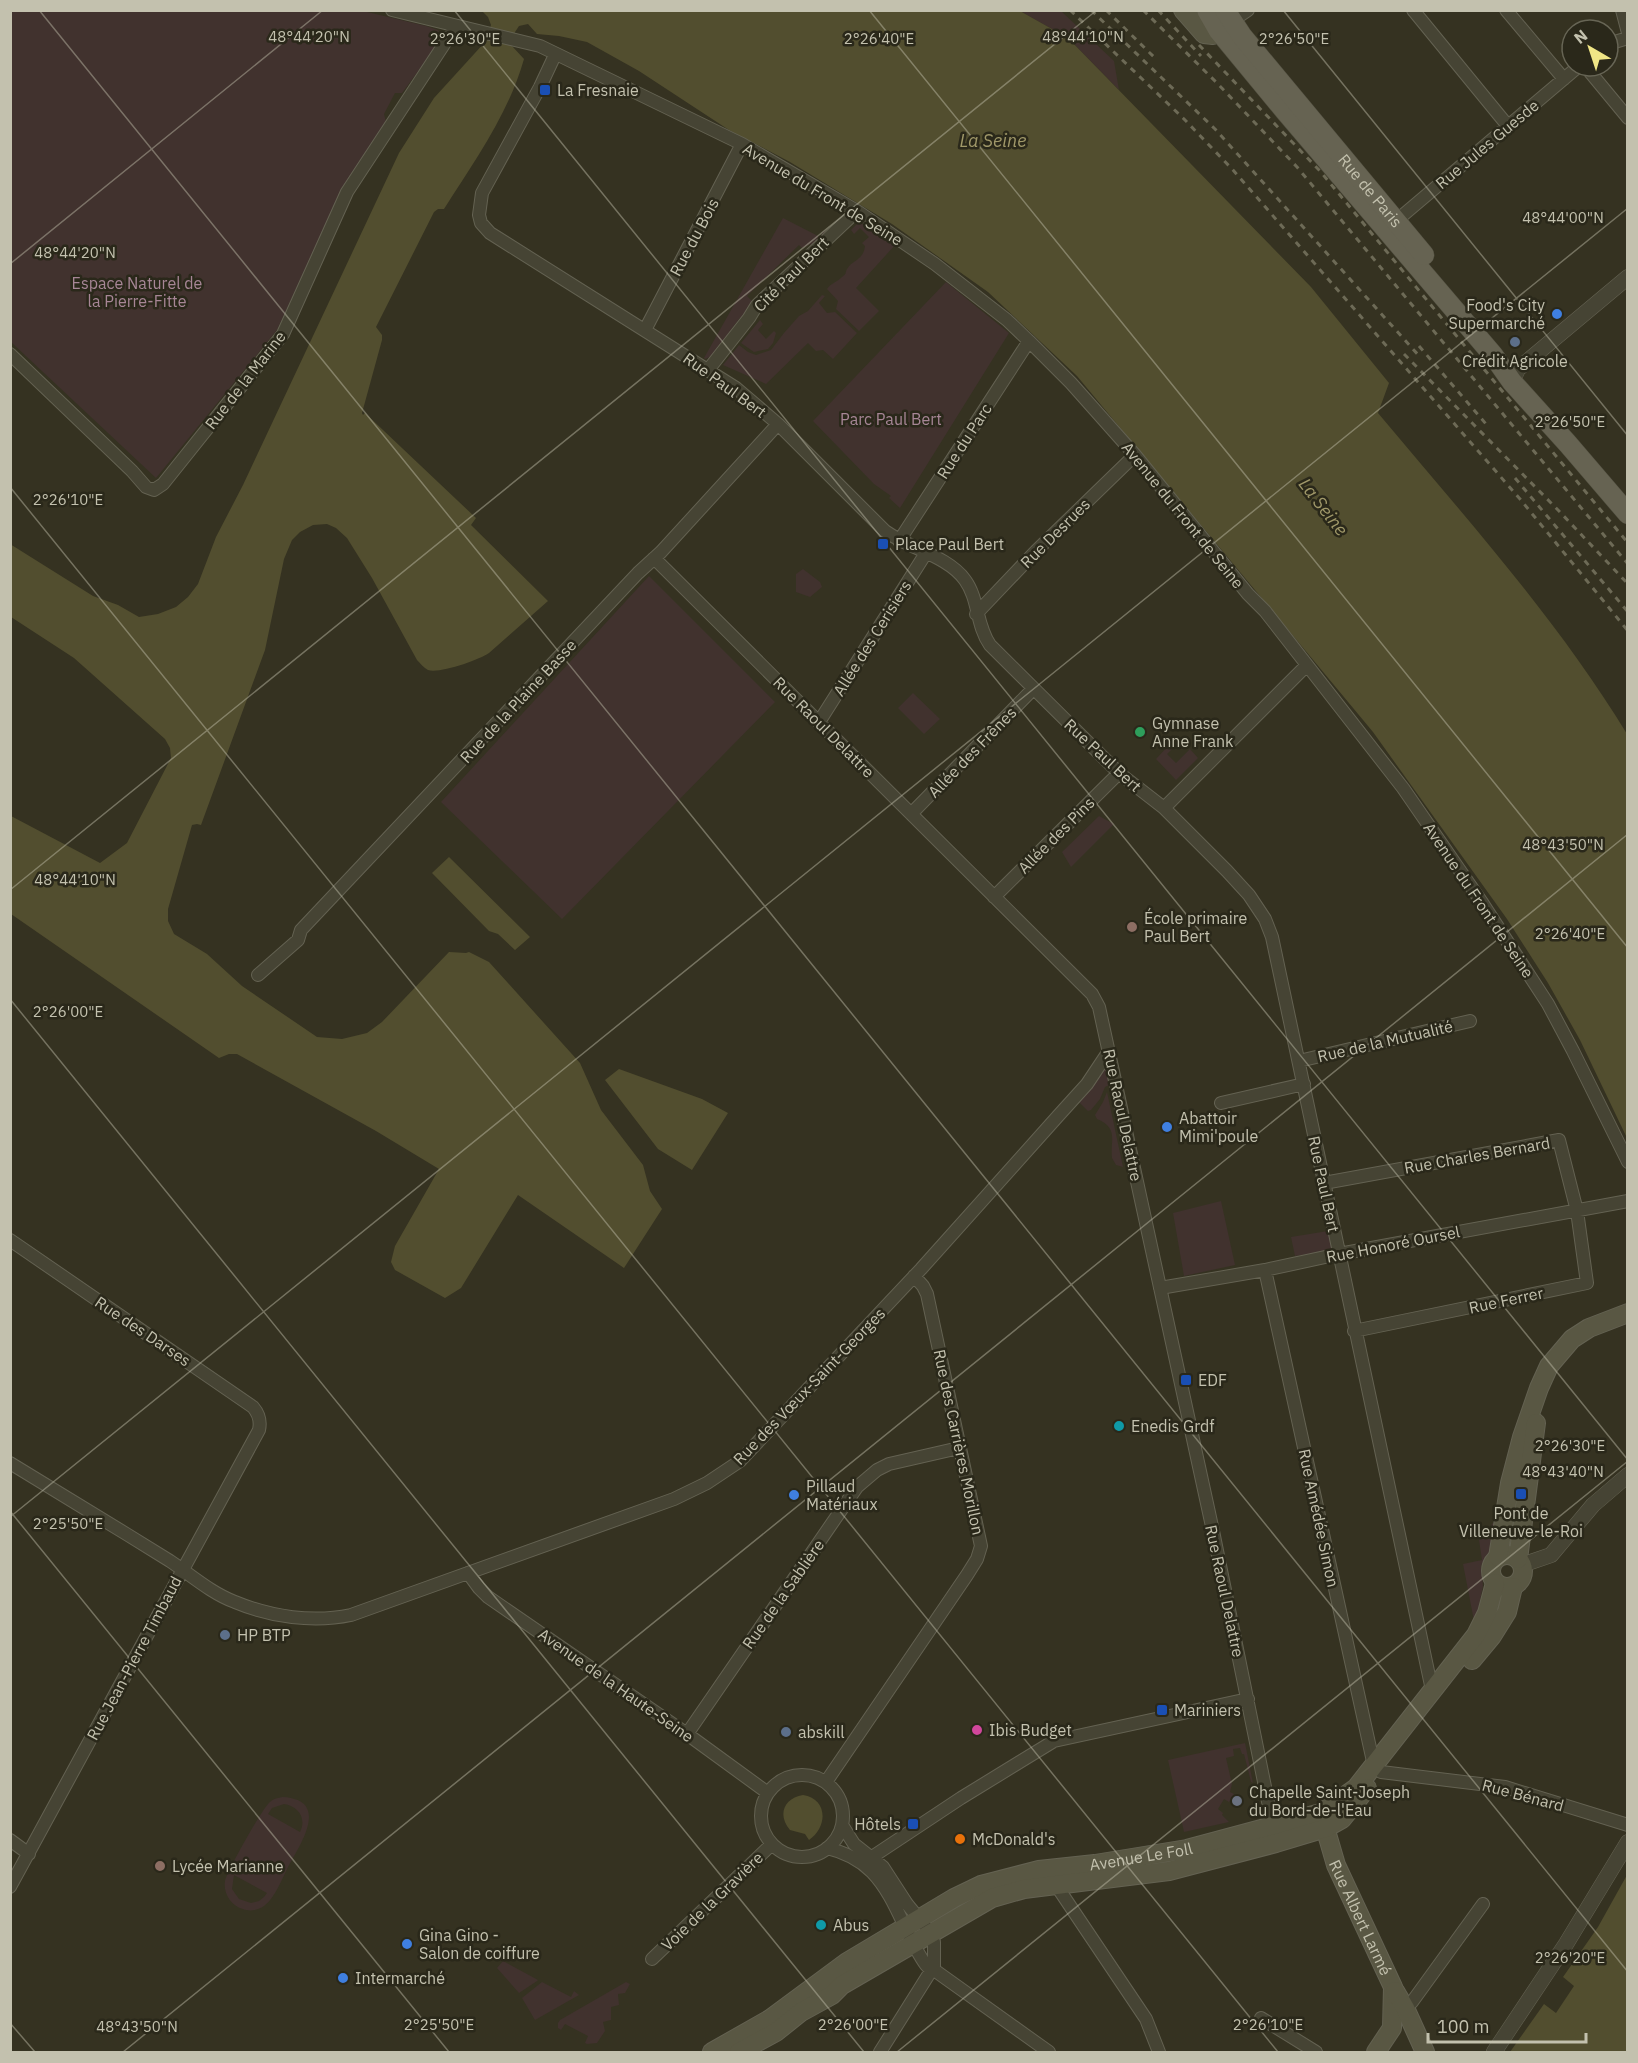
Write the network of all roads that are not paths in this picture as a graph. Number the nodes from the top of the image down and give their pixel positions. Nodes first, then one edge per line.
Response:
1 (392, 10) edge
2 (1183, 10) edge
3 (1207, 10) edge
4 (1413, 10) edge
5 (1506, 10) edge
6 (1622, 10) edge
7 (1231, 18) edge
8 (456, 26) junction
9 (1628, 33) edge
10 (555, 55) junction
11 (1594, 78) edge
12 (1564, 79) joint
13 (1628, 118) edge
14 (1508, 126) junction
15 (742, 144) junction
16 (857, 211) junction
17 (1396, 221) junction
18 (1628, 277) edge
19 (645, 330) junction
20 (1029, 341) junction
21 (10, 354) edge
22 (708, 370) junction
23 (1515, 376) junction
24 (778, 424) junction
25 (1135, 455) junction
26 (1628, 500) edge
27 (1628, 514) edge
28 (899, 541) junction
29 (926, 553) junction
30 (654, 558) junction
31 (976, 614) junction
32 (1307, 664) junction
33 (1033, 689) junction
34 (819, 722) junction
35 (1119, 773) junction
36 (1164, 808) junction
37 (911, 814) junction
38 (994, 897) junction
39 (258, 975) dead end
40 (1470, 1021) dead end
41 (1109, 1052) junction
42 (1299, 1061) junction
43 (1304, 1084) junction
44 (1221, 1103) dead end
45 (1628, 1162) edge
46 (1324, 1184) junction
47 (1628, 1201) edge
48 (1577, 1211) junction
49 (10, 1240) edge
50 (1339, 1254) junction
51 (1265, 1270) junction
52 (914, 1276) junction
53 (1160, 1288) junction
54 (1628, 1313) edge
55 (1354, 1331) junction
56 (1535, 1403) junction
57 (260, 1430) joint
58 (960, 1448) junction
59 (10, 1463) edge
60 (1628, 1475) edge
61 (1498, 1557) junction
62 (1520, 1562) junction
63 (182, 1569) junction
64 (468, 1573) junction
65 (1504, 1585) junction
66 (1432, 1690) junction
67 (1248, 1699) junction
68 (687, 1734) junction
69 (1378, 1769) junction
70 (826, 1782) junction
71 (768, 1793) junction
72 (1323, 1821) junction
73 (842, 1825) junction
74 (1628, 1825) edge
75 (1274, 1834) junction
76 (10, 1840) edge
77 (1628, 1842) edge
78 (772, 1844) junction
79 (827, 1848) junction
80 (29, 1854) junction
81 (872, 1857) junction
82 (1056, 1885) junction
83 (10, 1887) edge
84 (1483, 1904) dead end
85 (917, 1931) junction
86 (652, 1959) dead end
87 (931, 1970) junction
88 (1261, 2018) dead end
89 (1401, 2018) junction
90 (1042, 2050) edge
91 (712, 2052) edge
92 (739, 2052) edge
93 (880, 2052) edge
94 (1159, 2052) edge
95 (1316, 2052) edge
96 (1376, 2052) edge
97 (1425, 2052) edge
98 (1494, 2052) edge

1 - 8 street
2 - 7 main road
3 - 7 main road, Rue de Paris
4 - 14 street
5 - 12 street
6 - 9 street
7 - 17 main road, Rue de Paris
7 - 23 main road, Rue de Paris
8 - 10 street, Avenue du Front de Seine
8 - 21 street, Rue de la Marine
10 - 15 street, Avenue du Front de Seine
10 - 19 street, Rue Paul Bert
11 - 13 street
12 - 14 street, Rue Jules Guesde
14 - 17 street, Rue Jules Guesde
15 - 16 street, Avenue du Front de Seine
15 - 19 street, Rue du Bois
16 - 20 street, Avenue du Front de Seine
16 - 22 street, Cité Paul Bert
17 - 23 main road, Rue de Paris
18 - 23 street
19 - 22 street, Rue Paul Bert
20 - 25 street, Avenue du Front de Seine
20 - 28 street, Rue du Parc
22 - 24 street, Rue Paul Bert
23 - 26 main road
23 - 27 main road
24 - 28 street, Rue Paul Bert
24 - 30 street, Rue de la Plaine Basse
25 - 31 street, Rue Desrues
25 - 32 street, Avenue du Front de Seine
28 - 29 street, Rue Paul Bert
29 - 31 street, Rue Paul Bert
29 - 34 street, Allée des Cerisiers
30 - 34 street, Rue Raoul Delattre
30 - 39 street, Rue de la Plaine Basse
31 - 33 street, Rue Paul Bert
32 - 36 street
32 - 45 street, Avenue du Front de Seine
33 - 35 street, Rue Paul Bert
33 - 37 street, Allée des Frênes
34 - 37 street, Rue Raoul Delattre
35 - 36 street, Rue Paul Bert
35 - 38 street, Allée des Pins
36 - 42 street, Rue Paul Bert
37 - 38 street, Rue Raoul Delattre
38 - 41 street, Rue Raoul Delattre
40 - 42 street, Rue de la Mutualité
41 - 52 street, Rue des Vœux-Saint-Georges
41 - 53 street, Rue Raoul Delattre
42 - 43 street, Rue Paul Bert
43 - 44 street
43 - 46 street, Rue Paul Bert
46 - 48 street, Rue Charles Bernard
46 - 50 street, Rue Paul Bert
47 - 48 street, Rue Honoré Oursel
48 - 50 street, Rue Honoré Oursel
48 - 55 street, Rue Ferrer
49 - 57 street, Rue des Darses
50 - 51 street, Rue Honoré Oursel
50 - 55 street, Rue Paul Bert
51 - 53 street, Rue Honoré Oursel
51 - 69 street, Rue Amédée Simon
52 - 58 street, Rue des Carrières Morillon
52 - 64 street, Rue des Vœux-Saint-Georges
53 - 67 street, Rue Raoul Delattre
54 - 56 main road
55 - 66 street, Rue Paul Bert
56 - 61 main road
56 - 62 main road
57 - 63 street, Rue Jean-Pierre Timbaud
58 - 68 street, Rue de la Sablière
58 - 70 street, Rue des Carrières Morillon
59 - 63 street, Rue des Vœux-Saint-Georges
60 - 62 street
61 - 62 main road
61 - 65 main road
62 - 65 main road
63 - 64 street, Rue des Vœux-Saint-Georges
63 - 80 street, Rue Jean-Pierre Timbaud
64 - 68 street, Avenue de la Haute-Seine
65 - 66 main road, Avenue Le Foll
65 - 69 main road, Avenue Le Foll
66 - 69 main road, Avenue Le Foll
67 - 75 street, Rue Raoul Delattre
67 - 81 street
68 - 71 street, Avenue de la Haute-Seine
69 - 72 main road, Avenue Le Foll
69 - 74 street, Rue Bénard
70 - 71 street
70 - 73 street
71 - 78 street
72 - 75 main road, Avenue Le Foll
72 - 89 main road, Rue Albert Larmé
73 - 79 street
73 - 81 street
75 - 82 main road, Avenue Le Foll
75 - 85 main road, Avenue Le Foll
76 - 80 street
77 - 98 street
78 - 79 street
78 - 86 street, Voie de la Gravière
79 - 85 street
80 - 83 street, Rue Jean-Pierre Timbaud
81 - 85 street
82 - 85 main road, Avenue Le Foll
82 - 94 street
84 - 89 street
85 - 87 street
85 - 87 street
85 - 91 main road, Avenue Le Foll
85 - 92 main road, Avenue Le Foll
87 - 90 street
87 - 93 street
88 - 95 street
89 - 96 main road
89 - 97 main road

